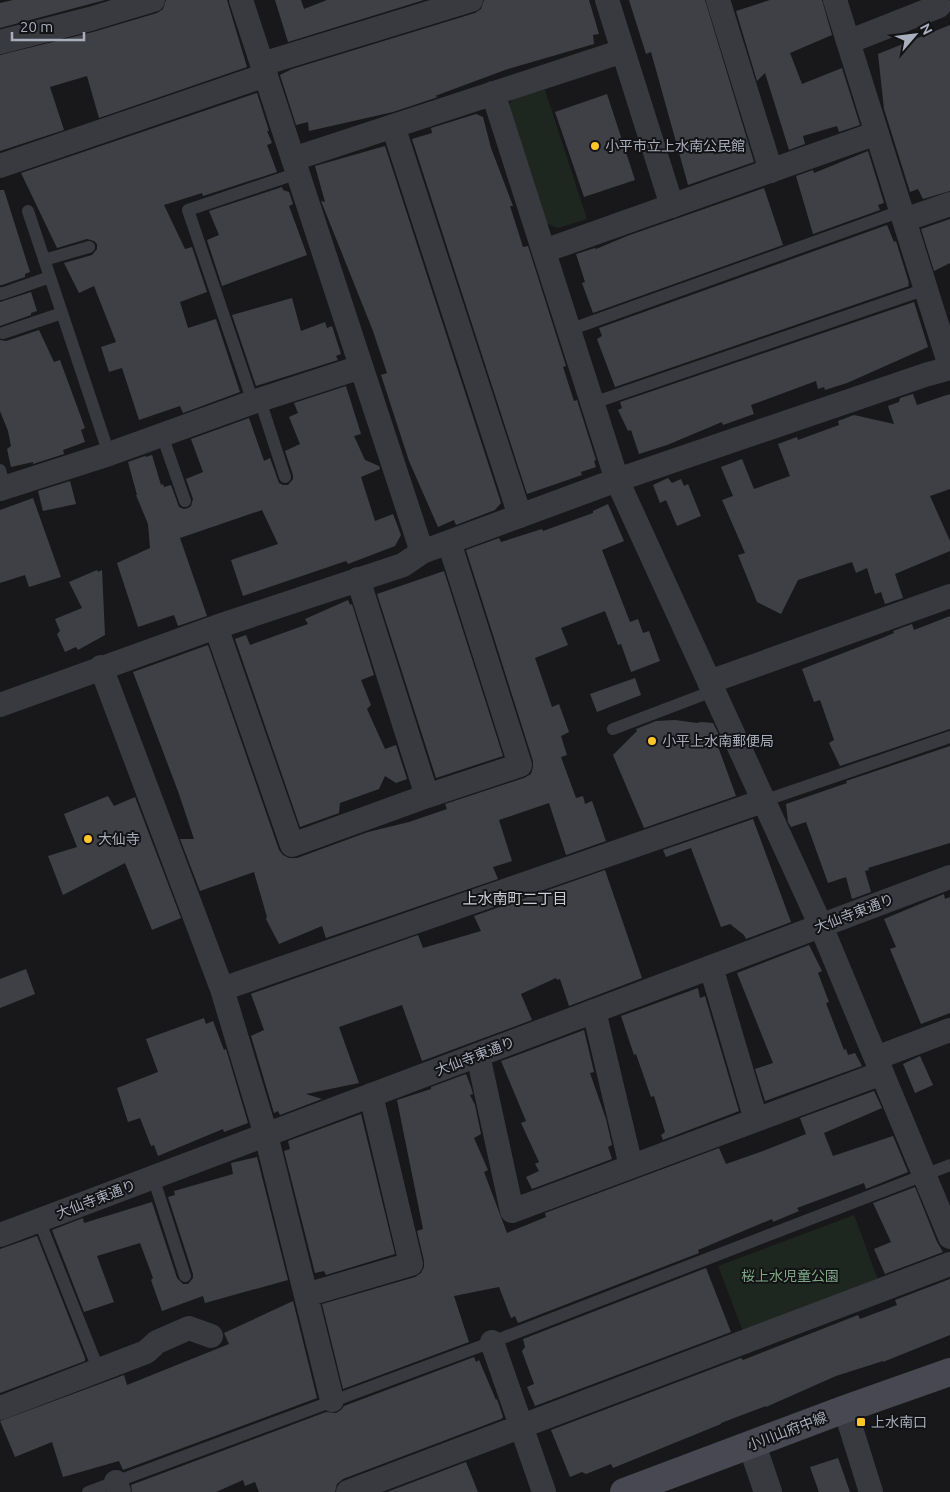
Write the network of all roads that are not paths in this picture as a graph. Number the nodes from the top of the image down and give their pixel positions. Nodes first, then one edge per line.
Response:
1 (153, 0) edge
2 (241, 0) edge
3 (470, 0) edge
4 (607, 0) edge
5 (718, 0) edge
6 (835, 0) edge
7 (940, 6) dead end
8 (0, 42) edge
9 (848, 42) junction
10 (623, 51) junction
11 (264, 70) junction
12 (493, 93) junction
13 (394, 126) junction
14 (877, 133) junction
15 (0, 166) edge
16 (296, 166) junction
17 (771, 170) junction
18 (950, 204) edge
19 (672, 206) junction
20 (28, 211) dead end
21 (903, 215) junction
22 (89, 246) dead end
23 (544, 251) junction
24 (44, 260) junction
25 (50, 277) junction
26 (926, 289) junction
27 (0, 293) edge
28 (62, 313) junction
29 (570, 330) junction
30 (3, 334) dead end
31 (362, 367) junction
32 (950, 367) edge
33 (256, 401) junction
34 (593, 404) junction
35 (162, 435) junction
36 (109, 454) junction
37 (285, 477) dead end
38 (618, 480) junction
39 (2, 482) edge
40 (185, 500) dead end
41 (520, 516) junction
42 (449, 542) junction
43 (422, 552) junction
44 (358, 579) junction
45 (950, 596) edge
46 (216, 627) junction
47 (101, 667) junction
48 (711, 686) junction
49 (0, 705) edge
50 (613, 730) dead end
51 (950, 736) edge
52 (428, 796) junction
53 (763, 801) junction
54 (950, 877) edge
55 (821, 926) junction
56 (711, 967) junction
57 (222, 989) junction
58 (594, 1011) junction
59 (950, 1030) edge
60 (478, 1055) junction
61 (879, 1066) junction
62 (371, 1095) junction
63 (756, 1120) junction
64 (266, 1135) junction
65 (950, 1165) edge
66 (630, 1166) junction
67 (924, 1175) junction
68 (153, 1177) junction
69 (39, 1220) junction
70 (0, 1235) edge
71 (950, 1238) edge
72 (950, 1264) edge
73 (185, 1276) dead end
74 (306, 1295) junction
75 (211, 1336) dead end
76 (492, 1342) junction
77 (99, 1371) junction
78 (950, 1372) edge
79 (332, 1400) junction
80 (0, 1408) edge
81 (845, 1409) junction
82 (521, 1426) junction
83 (752, 1445) junction
84 (118, 1487) edge
85 (88, 1492) edge
86 (348, 1492) edge
87 (544, 1492) edge
88 (624, 1492) edge
89 (768, 1492) edge
90 (871, 1492) edge

1 - 8 street
2 - 11 street
3 - 11 street
4 - 10 street
5 - 17 street
6 - 9 street
7 - 9 street
9 - 14 street
10 - 12 street
10 - 19 street
11 - 15 street
11 - 16 street
12 - 13 street
12 - 23 street
13 - 16 street
13 - 41 street
14 - 17 street
14 - 21 street
16 - 31 street
16 - 33 lane
17 - 19 street
18 - 21 street
19 - 23 street
20 - 24 lane
21 - 26 street
21 - 29 lane
22 - 24 lane
23 - 29 street
24 - 25 lane
25 - 27 lane
25 - 28 lane
26 - 32 street
26 - 34 lane
28 - 30 lane
28 - 36 lane
29 - 34 street
31 - 33 street
31 - 43 street
32 - 38 street
33 - 35 street
33 - 37 lane
34 - 38 street
35 - 36 street
35 - 40 lane
36 - 39 street
38 - 41 street
38 - 48 street
41 - 42 street
42 - 43 street
42 - 52 street
43 - 44 street
44 - 46 street
44 - 52 street
45 - 48 street
46 - 47 street
46 - 52 street
47 - 49 street
47 - 57 street
48 - 50 lane
48 - 53 street
51 - 53 lane
53 - 55 street
53 - 57 street
54 - 55 street, 大仙寺東通り
55 - 56 street, 大仙寺東通り
55 - 61 street
56 - 58 street, 大仙寺東通り
56 - 63 street
57 - 64 street
58 - 60 street, 大仙寺東通り
58 - 66 street
59 - 61 street
60 - 62 street, 大仙寺東通り
60 - 66 street
61 - 63 street
61 - 67 street
62 - 64 street, 大仙寺東通り
62 - 74 street
63 - 66 street
64 - 68 street, 大仙寺東通り
64 - 74 street
65 - 67 lane
67 - 71 street
67 - 76 lane
68 - 69 street, 大仙寺東通り
68 - 73 lane
69 - 70 street, 大仙寺東通り
69 - 77 lane
72 - 82 street
74 - 79 street
75 - 77 street
76 - 79 lane
76 - 82 street
77 - 80 street
78 - 81 main road, 小川山府中線
79 - 84 lane
81 - 83 main road, 小川山府中線
81 - 90 street
82 - 86 street
82 - 87 street
83 - 88 main road, 小川山府中線
83 - 89 street
84 - 85 lane

